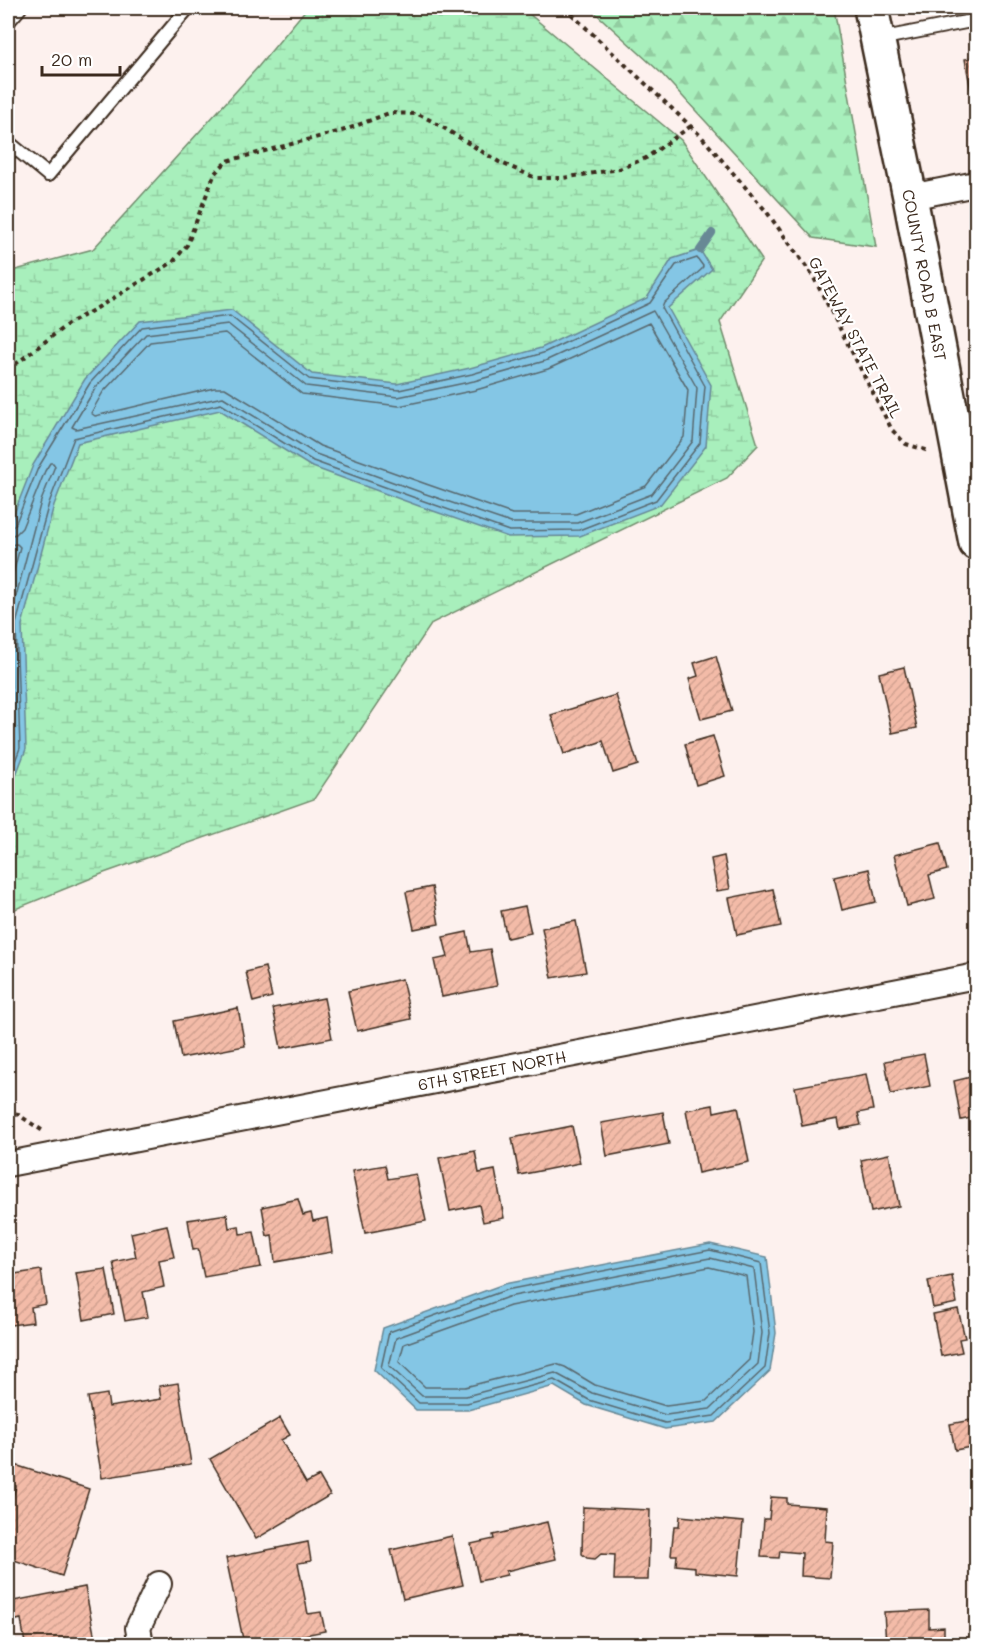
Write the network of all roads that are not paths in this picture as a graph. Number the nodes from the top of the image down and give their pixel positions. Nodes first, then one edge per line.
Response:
1 (20, 8) edge
2 (188, 8) edge
3 (871, 8) edge
4 (976, 20) edge
5 (8, 22) edge
6 (878, 40) junction
7 (8, 142) edge
8 (976, 184) edge
9 (910, 197) junction
10 (976, 543) edge
11 (976, 976) edge
12 (8, 1164) edge
13 (159, 1584) dead end
14 (141, 1644) edge

1 - 5 lane
2 - 7 lane
3 - 6 street, COUNTY ROAD B EAST
4 - 6 lane
6 - 9 street, COUNTY ROAD B EAST
8 - 9 street
9 - 10 street, COUNTY ROAD B EAST
11 - 12 street, 6TH STREET NORTH
13 - 14 street

